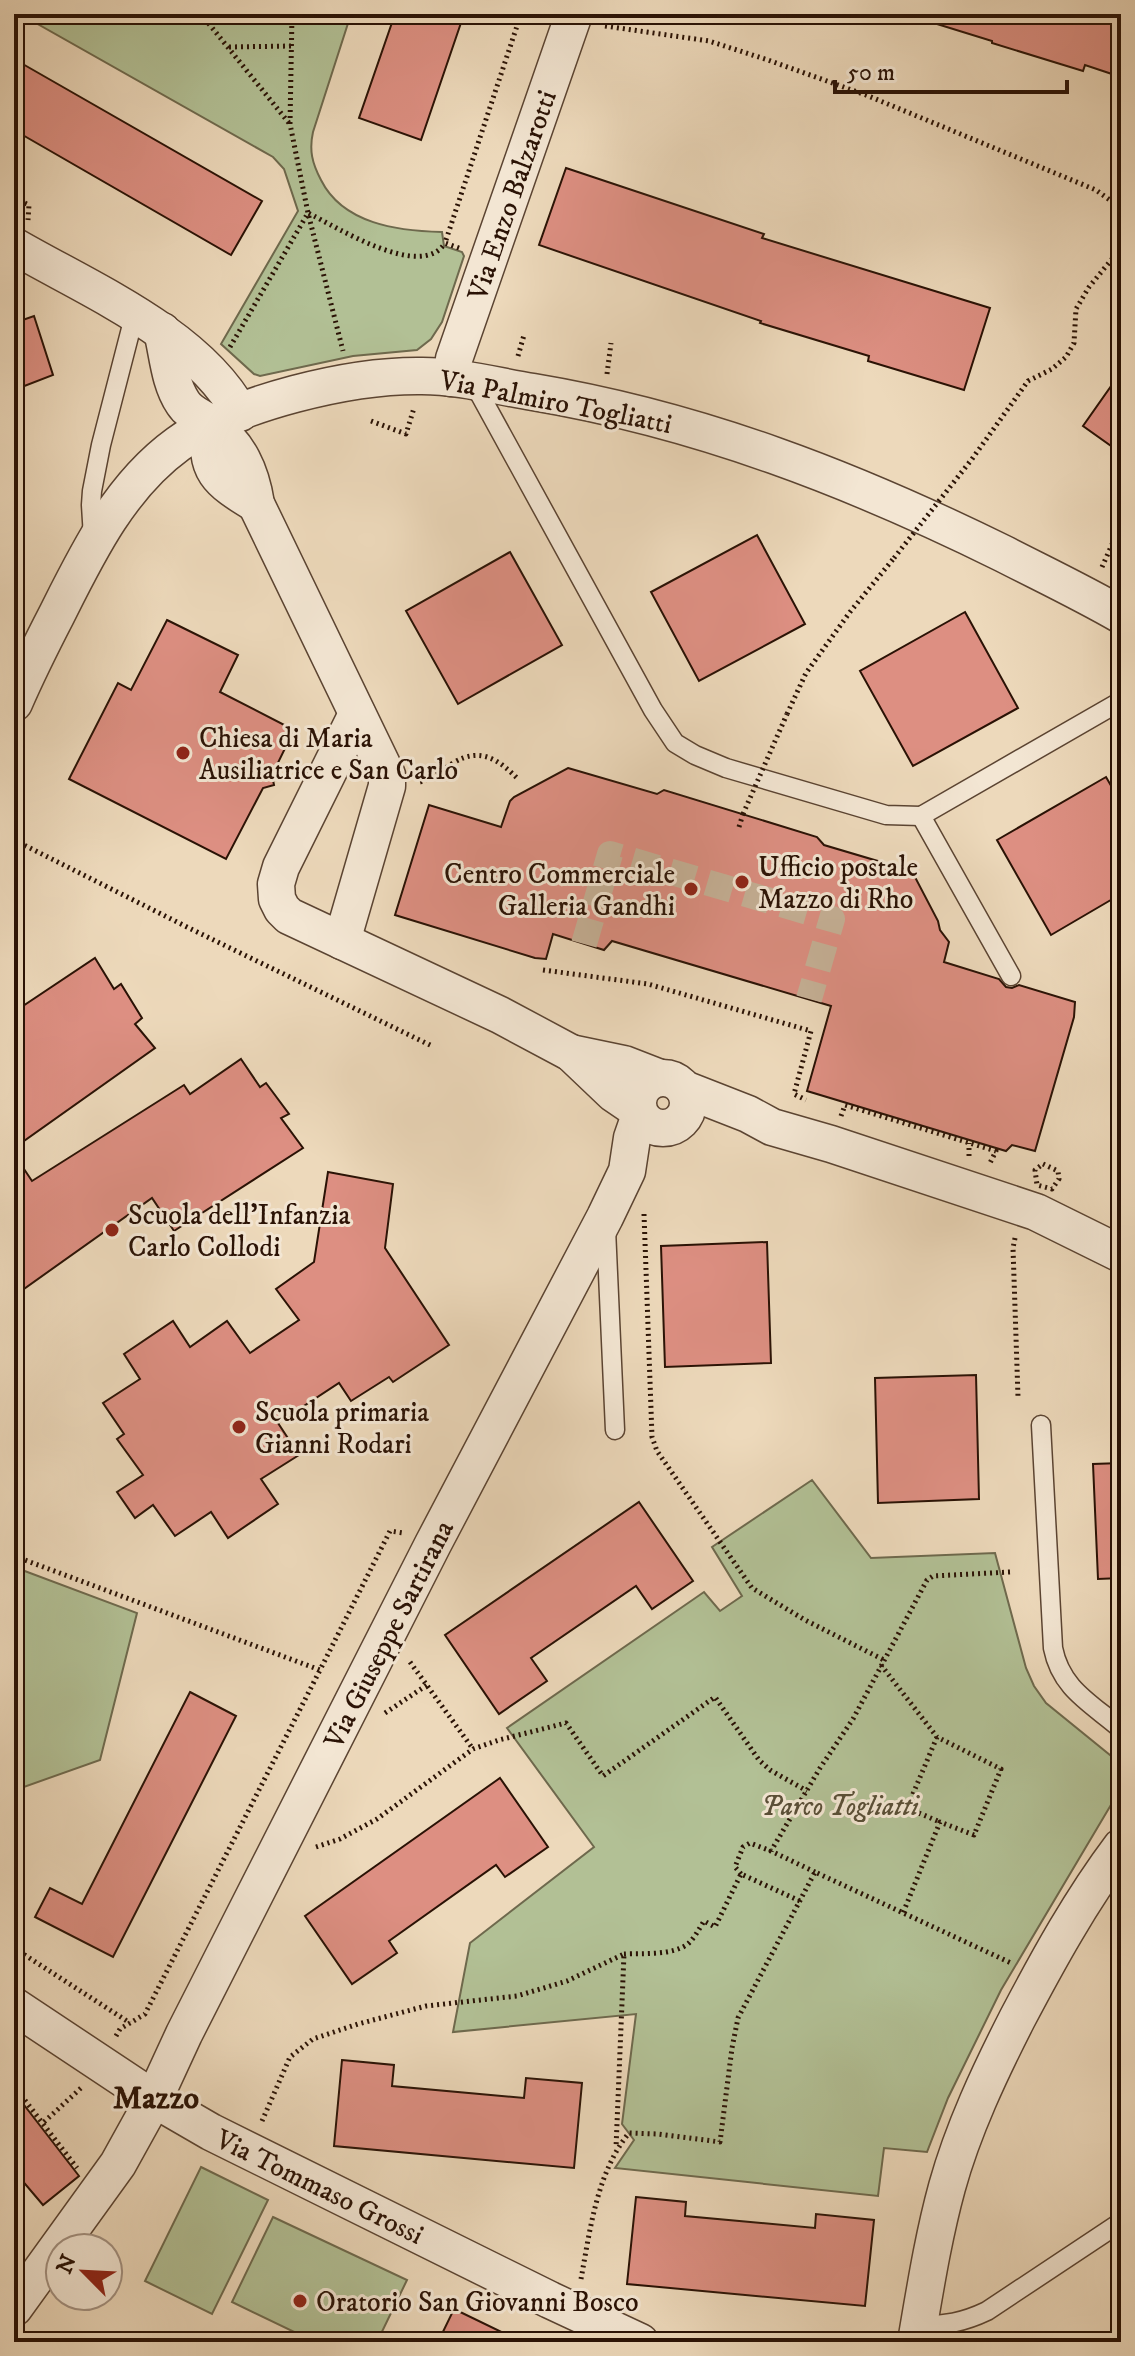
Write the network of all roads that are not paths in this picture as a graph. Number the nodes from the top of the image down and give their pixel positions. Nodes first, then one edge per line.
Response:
1 (573, 17) edge
2 (21, 239) edge
3 (149, 322) junction
4 (462, 380) junction
5 (172, 384) junction
6 (241, 413) junction
7 (157, 462) junction
8 (253, 488) junction
9 (94, 544) junction
10 (1121, 615) edge
11 (1121, 701) edge
12 (14, 703) edge
13 (357, 714) junction
14 (921, 816) junction
15 (342, 941) junction
16 (1011, 976) dead end
17 (571, 1053) junction
18 (672, 1084) junction
19 (656, 1120) junction
20 (772, 1127) junction
21 (605, 1217) junction
22 (1121, 1254) edge
23 (1041, 1425) dead end
24 (615, 1430) dead end
25 (1121, 1729) edge
26 (1121, 1847) edge
27 (14, 2006) edge
28 (154, 2099) junction
29 (1121, 2222) edge
30 (14, 2308) edge
31 (917, 2334) edge
32 (640, 2342) edge

1 - 4 street, Via Enzo Balzarotti
2 - 3 street
3 - 5 street
3 - 6 street
3 - 9 lane
4 - 6 street, Via Palmiro Togliatti
4 - 10 street, Via Palmiro Togliatti
4 - 14 lane
5 - 6 street
5 - 7 street
6 - 7 street, Via Palmiro Togliatti
6 - 8 street
6 - 8 street
7 - 9 street, Via Palmiro Togliatti
8 - 13 street
9 - 12 street, Via Palmiro Togliatti
11 - 14 lane
13 - 15 street
13 - 15 street
14 - 16 lane
15 - 17 street
17 - 18 street
17 - 19 street
18 - 19 street
18 - 20 street
19 - 20 street
19 - 21 street, Via Giuseppe Sartirana
20 - 22 street
21 - 24 lane
21 - 28 street, Via Giuseppe Sartirana
23 - 25 lane
26 - 31 street
27 - 28 street, Via Tommaso Grossi
28 - 30 street, Via Giuseppe Sartirana
28 - 32 street, Via Tommaso Grossi
29 - 31 lane

